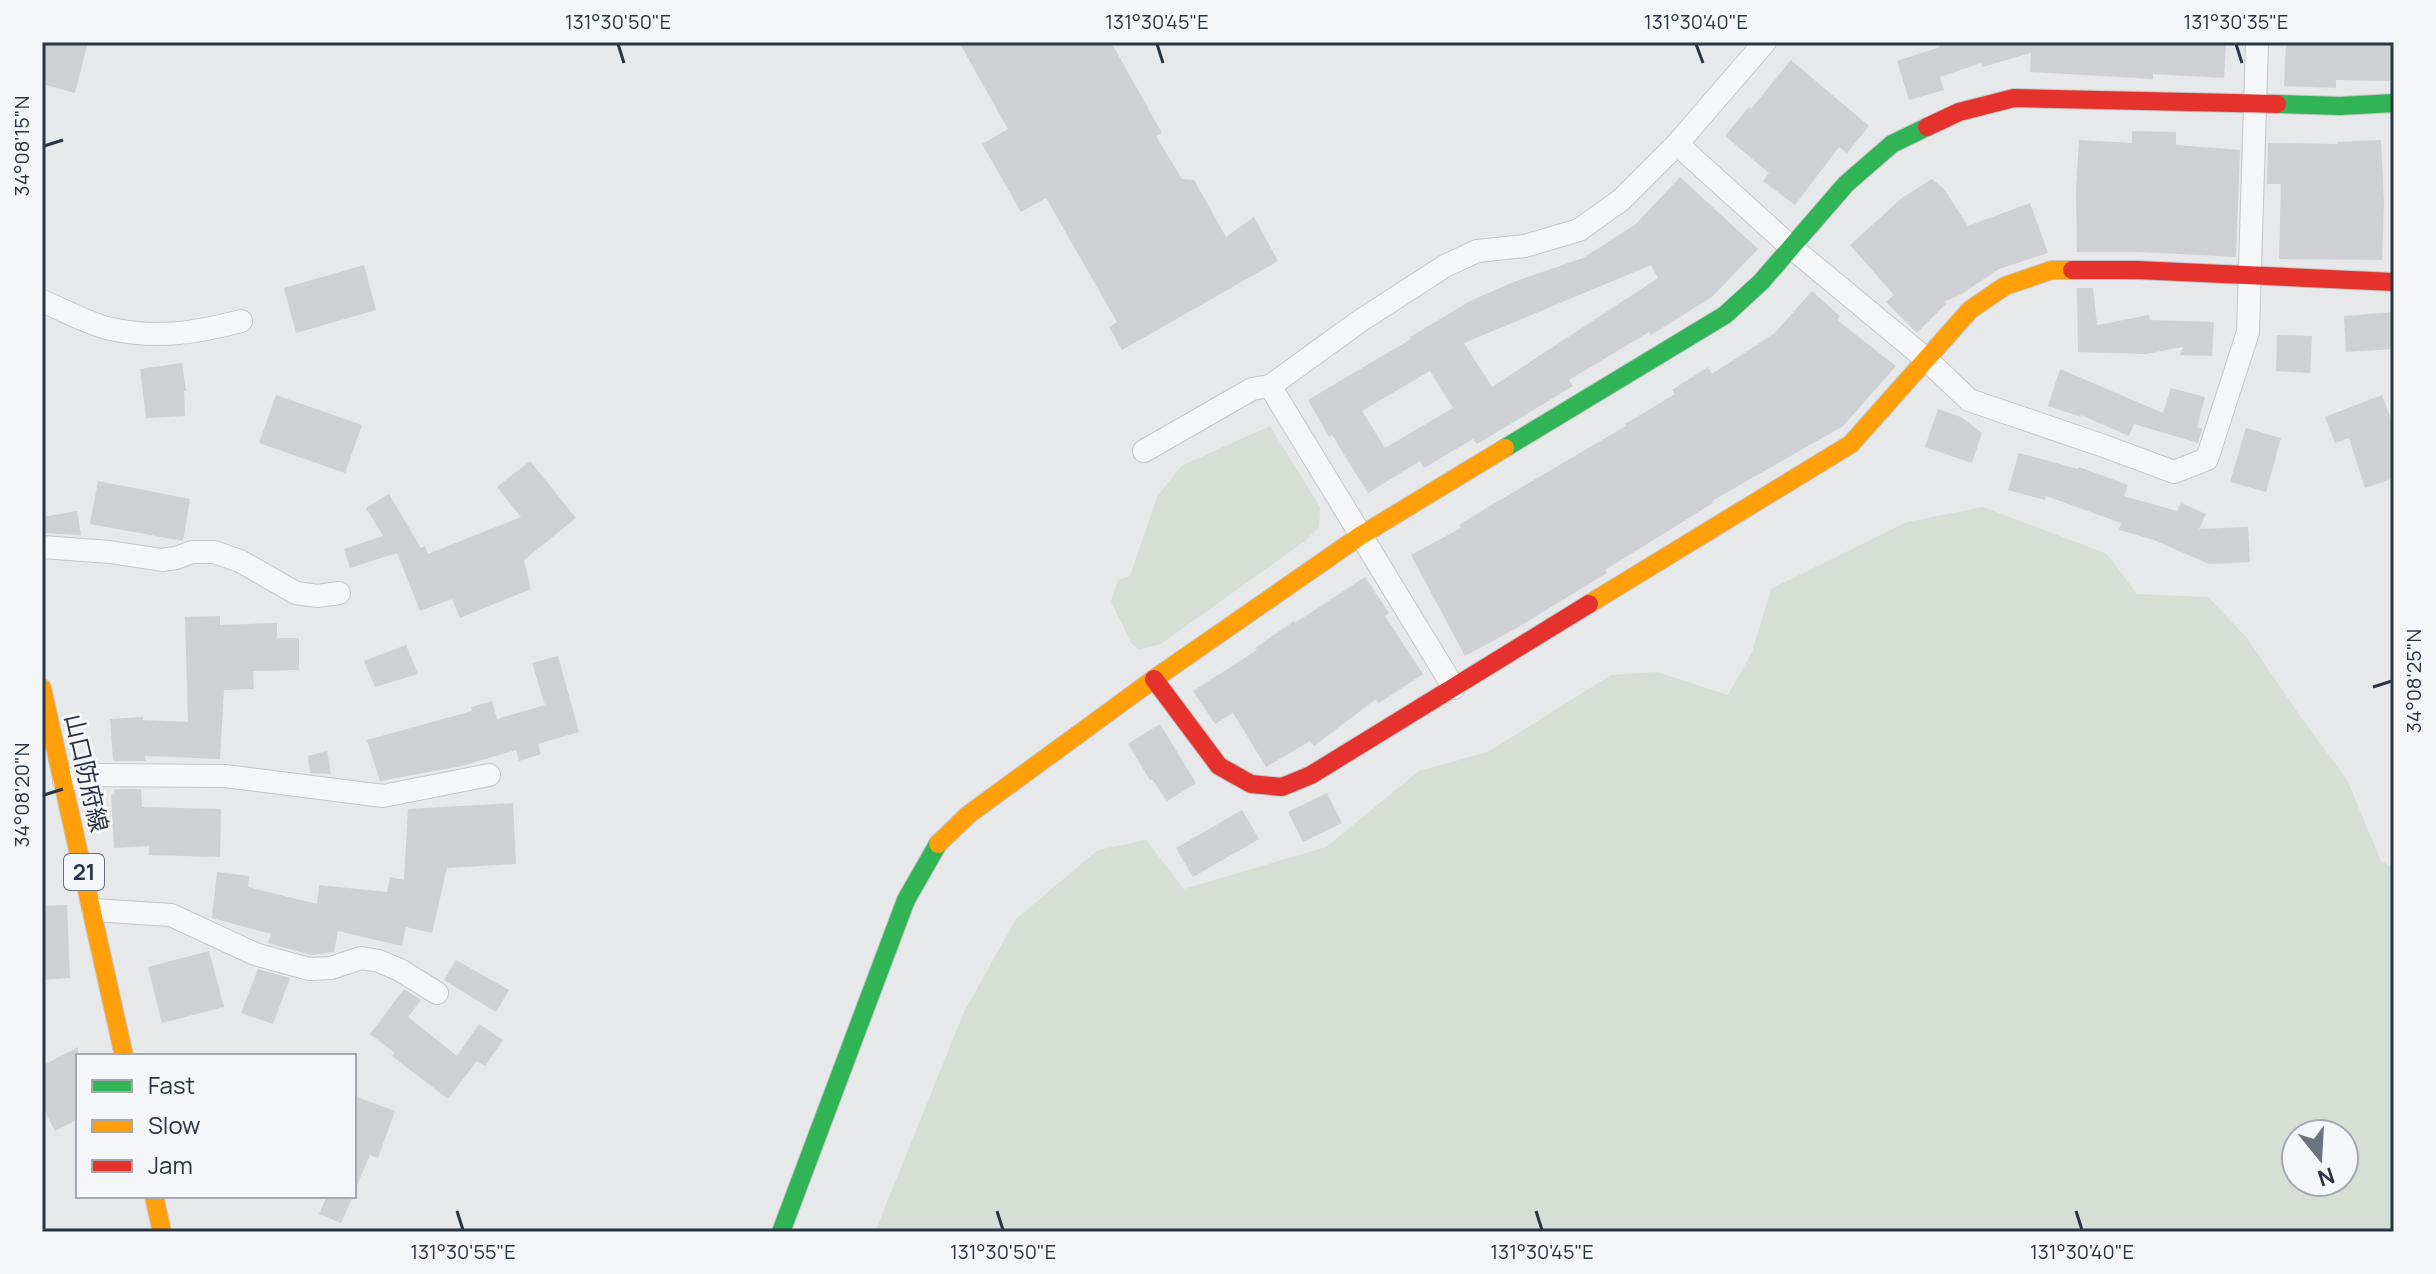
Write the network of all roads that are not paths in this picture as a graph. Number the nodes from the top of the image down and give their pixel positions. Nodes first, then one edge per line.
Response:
1 (1765, 42) edge
2 (2257, 42) edge
3 (2394, 103) edge
4 (2256, 104) junction
5 (1677, 144) junction
6 (1791, 247) junction
7 (2250, 277) junction
8 (2394, 282) edge
9 (42, 301) edge
10 (241, 321) dead end
11 (1926, 359) junction
12 (1270, 386) junction
13 (1144, 451) dead end
14 (1360, 536) junction
15 (42, 547) edge
16 (339, 593) dead end
17 (1154, 679) junction
18 (42, 688) edge
19 (1454, 688) junction
20 (489, 775) dead end
21 (64, 781) junction
22 (93, 910) junction
23 (437, 993) dead end
24 (124, 1054) edge
25 (154, 1198) edge
26 (162, 1232) edge
27 (781, 1232) edge

1 - 5 street
2 - 4 street
3 - 4 street
4 - 6 street
4 - 7 street
5 - 6 street
5 - 12 street
6 - 11 street
6 - 14 street
7 - 8 street
7 - 11 street
7 - 11 street
9 - 10 street
11 - 19 street
12 - 13 street
12 - 14 street
14 - 17 street
14 - 19 street
15 - 16 street
17 - 19 street
17 - 27 street
18 - 21 street, 山口防府線 / 21
20 - 21 street
21 - 22 street, 山口防府線 / 21
22 - 23 street
22 - 24 street, 山口防府線 / 21
25 - 26 street

